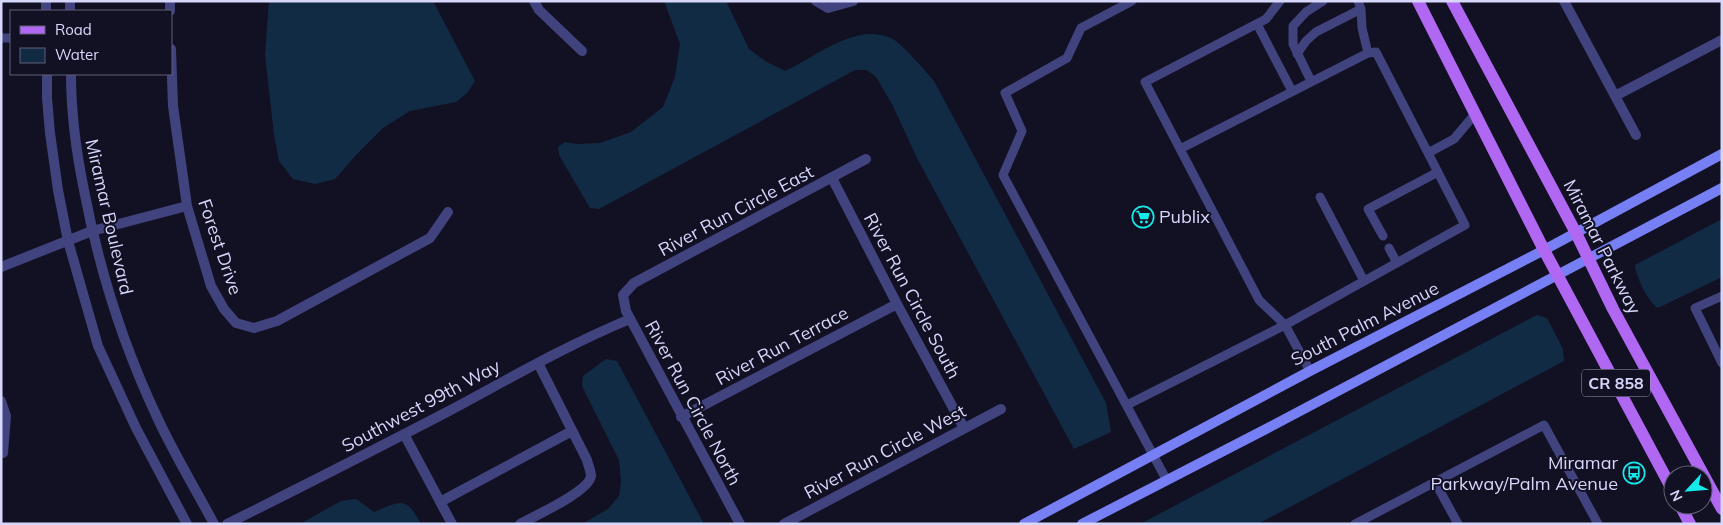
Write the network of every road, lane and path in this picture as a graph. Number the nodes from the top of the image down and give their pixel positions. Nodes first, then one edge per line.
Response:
1 (534, 1) edge
2 (853, 1) edge
3 (1132, 1) edge
4 (1280, 1) edge
5 (1323, 1) edge
6 (1418, 1) edge
7 (1452, 1) edge
8 (1564, 1) edge
9 (816, 2) edge
10 (1359, 5) edge
11 (1257, 24) junction
12 (1722, 40) edge
13 (582, 51) dead end
14 (1368, 52) junction
15 (1298, 54) junction
16 (46, 75) edge
17 (71, 75) edge
18 (171, 75) edge
19 (1311, 82) junction
20 (1292, 91) junction
21 (1615, 96) junction
22 (1475, 114) junction
23 (1636, 135) dead end
24 (1180, 149) junction
25 (1428, 153) junction
26 (1722, 154) edge
27 (866, 159) dead end
28 (1438, 172) junction
29 (832, 178) junction
30 (1722, 188) edge
31 (1320, 197) dead end
32 (187, 206) junction
33 (448, 212) dead end
34 (92, 231) junction
35 (1576, 232) junction
36 (1383, 236) dead end
37 (68, 241) junction
38 (1389, 248) dead end
39 (1544, 250) junction
40 (1589, 258) junction
41 (1397, 263) junction
42 (1, 267) edge
43 (1558, 274) junction
44 (1364, 281) junction
45 (623, 295) joint
46 (1722, 296) edge
47 (897, 304) junction
48 (630, 319) junction
49 (1285, 325) junction
50 (538, 363) junction
51 (1722, 363) edge
52 (1310, 371) junction
53 (1, 401) edge
54 (1127, 405) junction
55 (1001, 409) dead end
56 (681, 417) junction
57 (964, 428) junction
58 (572, 431) junction
59 (404, 434) junction
60 (2, 453) dead end
61 (1153, 455) junction
62 (1663, 472) edge
63 (1166, 479) junction
64 (1435, 482) junction
65 (440, 502) junction
66 (1722, 509) edge
67 (187, 524) edge
68 (214, 524) edge
69 (227, 524) edge
70 (452, 524) edge
71 (520, 524) edge
72 (740, 524) edge
73 (784, 524) edge
74 (1024, 524) edge
75 (1082, 524) edge
76 (1355, 524) edge
77 (1458, 524) edge
78 (1598, 524) edge

1 - 13 street
2 - 9 street
3 - 54 lane
4 - 11 lane
5 - 15 lane
6 - 22 main road, CR 858
7 - 35 main road, Miramar Parkway / CR 858
8 - 21 street
10 - 14 lane
10 - 15 lane
11 - 20 lane
11 - 24 lane
12 - 21 street
14 - 19 lane
14 - 25 lane
15 - 19 lane
16 - 37 street
17 - 34 street, Miramar Boulevard
18 - 32 street, Forest Drive
19 - 20 lane
20 - 24 lane
21 - 23 street
22 - 25 lane
22 - 39 main road, CR 858
24 - 49 lane
25 - 28 lane
26 - 35 main road, South Palm Avenue
27 - 29 street, River Run Circle East
28 - 36 lane
28 - 41 lane
29 - 45 street, River Run Circle East
29 - 47 street, River Run Circle South
30 - 40 main road
31 - 44 lane
32 - 33 street, Forest Drive
32 - 34 street
34 - 37 street
34 - 68 street, Miramar Boulevard
35 - 39 main road, South Palm Avenue
35 - 40 main road, Miramar Parkway / CR 858
37 - 42 street
37 - 67 street
38 - 41 lane
39 - 43 main road, CR 858
39 - 52 main road, South Palm Avenue
40 - 43 main road
40 - 66 main road, Miramar Parkway / CR 858
41 - 44 lane
43 - 62 main road, CR 858
43 - 63 main road
44 - 49 lane
45 - 48 street, River Run Circle North
46 - 51 lane
47 - 56 street, River Run Terrace
47 - 57 street, River Run Circle South
48 - 50 street, Southwest 99th Way
48 - 56 street, River Run Circle North
49 - 52 lane
49 - 54 lane
50 - 58 street
50 - 59 street, Southwest 99th Way
52 - 61 main road, South Palm Avenue
53 - 60 street
54 - 61 lane
55 - 57 street, River Run Circle West
56 - 72 street, River Run Circle North
57 - 73 street, River Run Circle West
58 - 65 street
58 - 71 street
59 - 65 street
59 - 69 street, Southwest 99th Way
61 - 63 lane
61 - 74 main road, South Palm Avenue
63 - 75 main road
64 - 76 lane
64 - 77 lane
64 - 78 lane
65 - 70 street

